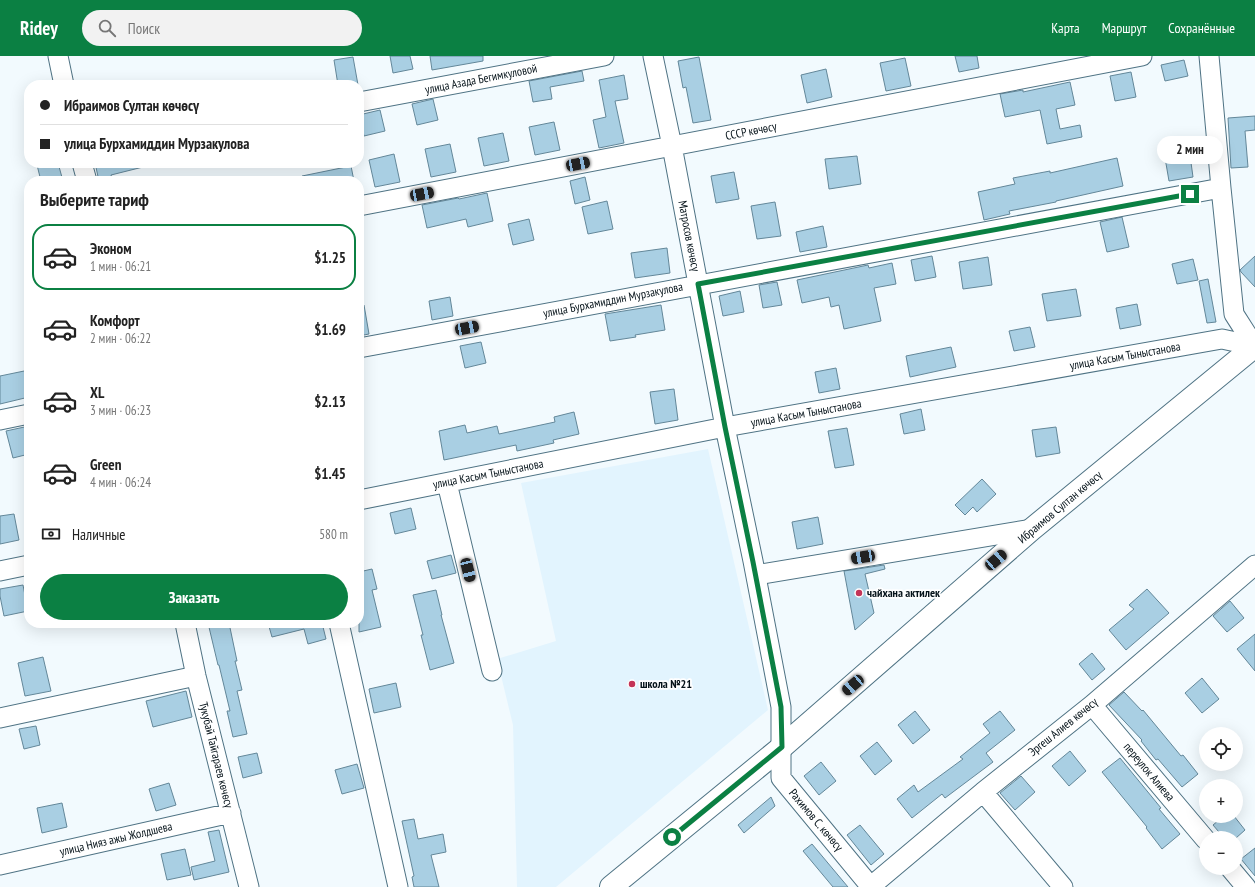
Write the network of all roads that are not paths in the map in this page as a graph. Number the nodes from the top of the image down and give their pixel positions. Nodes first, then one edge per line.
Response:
1 (58, 56) edge
2 (604, 56) edge
3 (653, 56) edge
4 (1142, 56) edge
5 (1209, 56) edge
6 (63, 80) edge
7 (364, 101) edge
8 (672, 146) junction
9 (1221, 188) junction
10 (364, 205) edge
11 (698, 284) junction
12 (1255, 346) edge
13 (364, 347) edge
14 (24, 415) edge
15 (0, 420) edge
16 (725, 427) junction
17 (447, 483) junction
18 (364, 499) edge
19 (1032, 529) junction
20 (1255, 565) edge
21 (24, 566) edge
22 (0, 571) edge
23 (756, 575) junction
24 (185, 628) edge
25 (340, 628) edge
26 (492, 671) dead end
27 (196, 676) junction
28 (1092, 705) junction
29 (0, 718) edge
30 (782, 747) junction
31 (983, 792) junction
32 (231, 813) junction
33 (1199, 832) edge
34 (0, 865) edge
35 (1236, 875) edge
36 (249, 887) edge
37 (398, 887) edge
38 (611, 887) edge
39 (870, 887) edge
40 (1063, 887) edge
41 (1246, 887) edge

1 - 6 street
2 - 7 street, улица Азада Бегимкуловой
3 - 8 street, Матросов көчөсү
4 - 8 street, СССР көчөсү
5 - 9 street
8 - 10 street, СССР көчөсү
8 - 11 street, Матросов көчөсү
9 - 11 street, улица Бурхамиддин Мурзакулова
9 - 12 street
11 - 13 street, улица Бурхамиддин Мурзакулова
11 - 16 street, Матросов көчөсү
12 - 16 street, улица Касым Тыныстанова
12 - 19 main road, Ибраимов Султан көчөсү
14 - 15 street
16 - 17 street, улица Касым Тыныстанова
16 - 23 street, Матросов көчөсү
17 - 18 street, улица Касым Тыныстанова
17 - 26 street
19 - 23 street
19 - 30 main road, Ибраимов Султан көчөсү
20 - 28 street, Эргеш Алиев көчөсү
21 - 22 street
23 - 30 street, Матросов көчөсү
24 - 27 street, Тукубай Тайгараев көчөсү
25 - 37 street
27 - 29 street
27 - 32 street, Тукубай Тайгараев көчөсү
28 - 31 street, Эргеш Алиев көчөсү
28 - 33 street, переулок Алиева
30 - 38 main road, Ибраимов Султан көчөсү
30 - 39 street, Рахимов С. көчөсү
31 - 39 street, Эргеш Алиев көчөсү
31 - 40 street
32 - 34 street, улица Нияз ажы Жолдшева
32 - 36 street, Тукубай Тайгараев көчөсү
35 - 41 street

